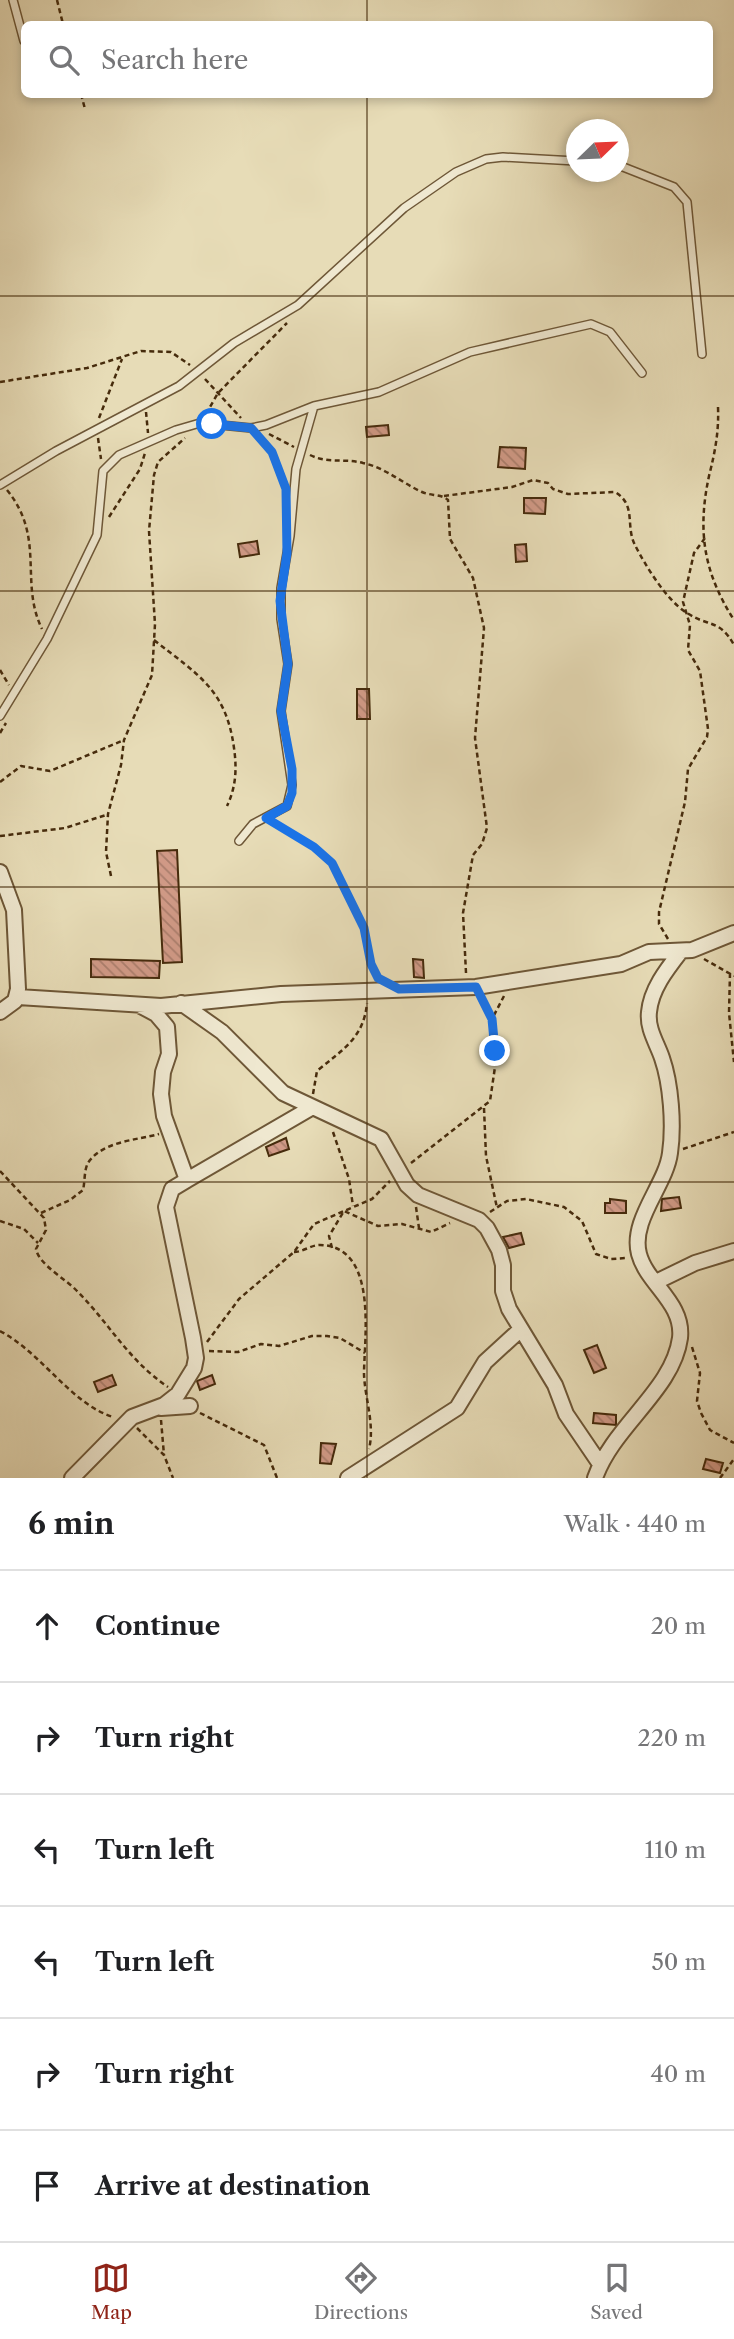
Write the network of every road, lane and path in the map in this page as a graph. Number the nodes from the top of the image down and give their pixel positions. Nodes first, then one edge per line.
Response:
1 (13, 0) edge
2 (57, 0) edge
3 (62, 21) edge
4 (21, 30) edge
5 (82, 98) edge
6 (85, 109) dead end
7 (566, 160) edge
8 (629, 169) edge
9 (298, 305) junction
10 (702, 354) dead end
11 (122, 359) junction
12 (198, 371) junction
13 (642, 373) dead end
14 (0, 382) edge
15 (218, 393) junction
16 (145, 405) junction
17 (314, 407) junction
18 (718, 407) dead end
19 (200, 423) junction
20 (253, 428) junction
21 (97, 429) junction
22 (149, 441) junction
23 (300, 450) junction
24 (103, 471) junction
25 (1, 483) edge
26 (286, 489) dead end
27 (444, 496) junction
28 (97, 536) junction
29 (705, 538) junction
30 (687, 613) junction
31 (734, 620) edge
32 (47, 639) junction
33 (154, 640) junction
34 (734, 645) edge
35 (0, 670) edge
36 (13, 691) junction
37 (0, 716) edge
38 (124, 740) junction
39 (0, 782) edge
40 (227, 806) dead end
41 (107, 814) junction
42 (266, 818) junction
43 (0, 836) edge
44 (239, 841) dead end
45 (0, 872) edge
46 (111, 876) dead end
47 (734, 933) edge
48 (679, 953) junction
49 (732, 974) edge
50 (510, 983) junction
51 (472, 987) junction
52 (399, 989) junction
53 (368, 991) junction
54 (18, 997) junction
55 (181, 1003) junction
56 (140, 1005) junction
57 (0, 1012) edge
58 (492, 1019) junction
59 (734, 1062) edge
60 (484, 1108) junction
61 (317, 1111) junction
62 (167, 1132) junction
63 (734, 1132) edge
64 (670, 1154) junction
65 (0, 1171) edge
66 (399, 1172) junction
67 (187, 1180) junction
68 (353, 1208) junction
69 (497, 1208) junction
70 (344, 1211) junction
71 (41, 1213) junction
72 (479, 1220) junction
73 (0, 1221) edge
74 (452, 1222) dead end
75 (38, 1243) junction
76 (332, 1248) junction
77 (734, 1251) edge
78 (294, 1252) junction
79 (639, 1254) junction
80 (656, 1282) junction
81 (680, 1326) junction
82 (521, 1329) junction
83 (0, 1331) edge
84 (365, 1353) junction
85 (198, 1355) junction
86 (178, 1394) junction
87 (190, 1406) joint
88 (160, 1408) junction
89 (130, 1419) junction
90 (734, 1443) edge
91 (164, 1455) junction
92 (734, 1459) edge
93 (365, 1466) junction
94 (597, 1471) edge
95 (72, 1478) edge
96 (173, 1478) edge
97 (277, 1478) edge
98 (348, 1478) edge
99 (720, 1478) edge

1 - 4 lane
2 - 3 path
5 - 6 path
7 - 9 lane
8 - 10 lane
9 - 12 lane
9 - 15 path
11 - 12 path
11 - 14 path
11 - 21 path
12 - 15 path
12 - 16 lane
13 - 17 lane
15 - 19 path
15 - 20 path
16 - 21 lane
16 - 22 path
17 - 20 lane
17 - 23 lane
18 - 29 path
19 - 20 lane
19 - 22 lane
19 - 33 path
20 - 23 path
20 - 26 path
21 - 24 path
21 - 25 lane
22 - 24 lane
22 - 28 path
23 - 27 path
23 - 42 lane
24 - 28 lane
25 - 32 path
27 - 30 path
27 - 51 path
28 - 32 lane
29 - 30 path
29 - 31 path
30 - 34 path
30 - 48 path
32 - 36 lane
33 - 38 path
33 - 40 path
35 - 36 path
36 - 37 lane
38 - 39 path
38 - 41 path
41 - 43 path
41 - 46 path
42 - 44 lane
42 - 52 path
45 - 54 street
47 - 48 street
48 - 49 path
48 - 50 street
48 - 64 street
49 - 59 path
50 - 51 street
50 - 58 path
51 - 52 street
51 - 58 path
52 - 53 street
53 - 55 street
53 - 61 path
54 - 56 street
54 - 57 street
55 - 56 street
55 - 61 street
56 - 62 street
58 - 60 path
60 - 66 path
60 - 69 path
61 - 66 street
61 - 67 street
61 - 68 path
62 - 67 street
62 - 71 path
63 - 64 path
64 - 79 street
65 - 71 path
66 - 68 path
66 - 72 street
67 - 85 street
68 - 70 path
69 - 72 path
69 - 79 path
70 - 74 path
70 - 76 path
70 - 78 path
71 - 75 path
72 - 82 street
73 - 75 path
75 - 86 path
76 - 78 path
76 - 84 path
77 - 80 street
78 - 85 path
79 - 80 street
80 - 81 street
81 - 90 path
81 - 94 street
82 - 93 street
82 - 94 street
83 - 89 path
84 - 85 path
84 - 93 path
85 - 86 street
86 - 88 street
87 - 88 street
87 - 97 path
88 - 89 street
88 - 91 path
89 - 91 path
89 - 95 street
91 - 96 path
92 - 99 path
93 - 98 street

